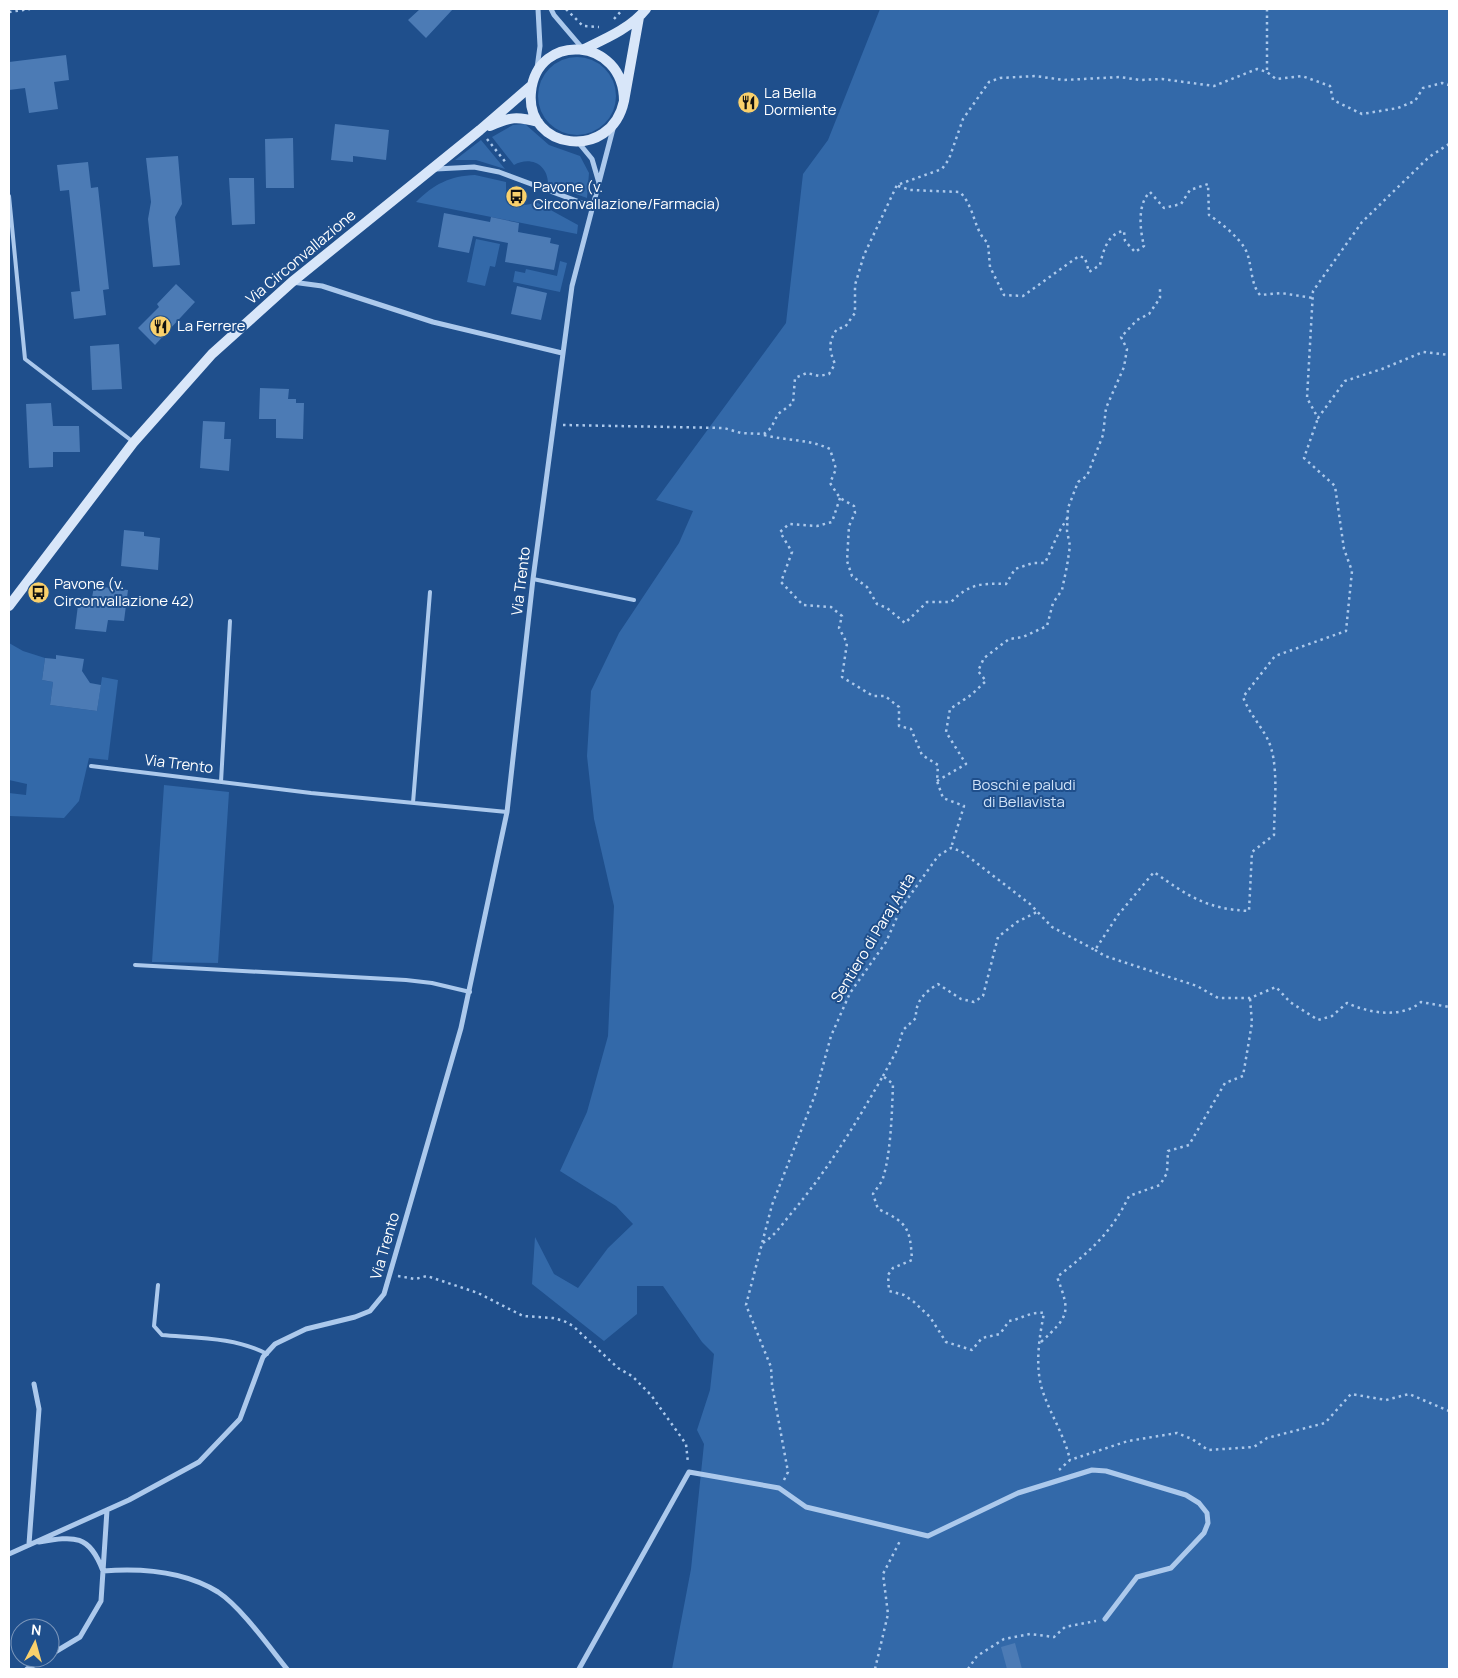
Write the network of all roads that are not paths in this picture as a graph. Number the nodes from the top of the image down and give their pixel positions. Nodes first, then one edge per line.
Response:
1 (538, 9) edge
2 (551, 9) edge
3 (646, 9) edge
4 (639, 17) junction
5 (584, 49) junction
6 (537, 72) junction
7 (532, 85) junction
8 (624, 101) junction
9 (538, 122) junction
10 (614, 124) junction
11 (480, 130) junction
12 (578, 142) junction
13 (429, 170) junction
14 (599, 184) junction
15 (9, 196) edge
16 (593, 207) junction
17 (292, 282) junction
18 (562, 353) junction
19 (133, 443) junction
20 (533, 579) junction
21 (430, 592) dead end
22 (634, 600) dead end
23 (9, 606) edge
24 (230, 621) dead end
25 (91, 766) dead end
26 (221, 782) junction
27 (413, 803) junction
28 (507, 812) junction
29 (135, 965) dead end
30 (470, 992) junction
31 (158, 1285) dead end
32 (267, 1354) junction
33 (34, 1384) dead end
34 (107, 1510) junction
35 (28, 1544) junction
36 (9, 1554) edge
37 (103, 1571) junction
38 (1105, 1619) road end
39 (60, 1650) edge
40 (287, 1669) edge
41 (579, 1669) edge

1 - 6 street
2 - 5 street
3 - 4 main road, Via Circonvallazione
4 - 5 main road, Via Circonvallazione
4 - 8 main road
5 - 6 main road, Via Circonvallazione
5 - 8 main road
6 - 7 main road, Via Circonvallazione
7 - 9 main road, Via Circonvallazione
7 - 11 main road, Via Circonvallazione
8 - 10 main road
9 - 11 main road, Via Circonvallazione
9 - 12 main road, Via Circonvallazione
10 - 12 main road
10 - 14 street, Via Trento
11 - 13 main road, Via Circonvallazione
12 - 14 street
13 - 16 street
13 - 17 main road, Via Circonvallazione
14 - 16 street, Via Trento
15 - 19 lane
16 - 18 street, Via Trento
17 - 18 street
17 - 19 main road, Via Circonvallazione
18 - 20 street, Via Trento
19 - 23 main road, Via Circonvallazione
20 - 22 lane
20 - 28 street, Via Trento
21 - 27 lane
24 - 26 lane
25 - 26 lane, Via Trento
26 - 27 lane, Via Trento
27 - 28 lane, Via Trento
28 - 30 street, Via Trento
29 - 30 lane
30 - 32 street, Via Trento
31 - 32 lane
32 - 34 street, Via Trento
33 - 35 street
34 - 35 street, Via Trento
34 - 37 street
35 - 36 street
35 - 37 street
37 - 39 street
37 - 40 street
38 - 41 street

